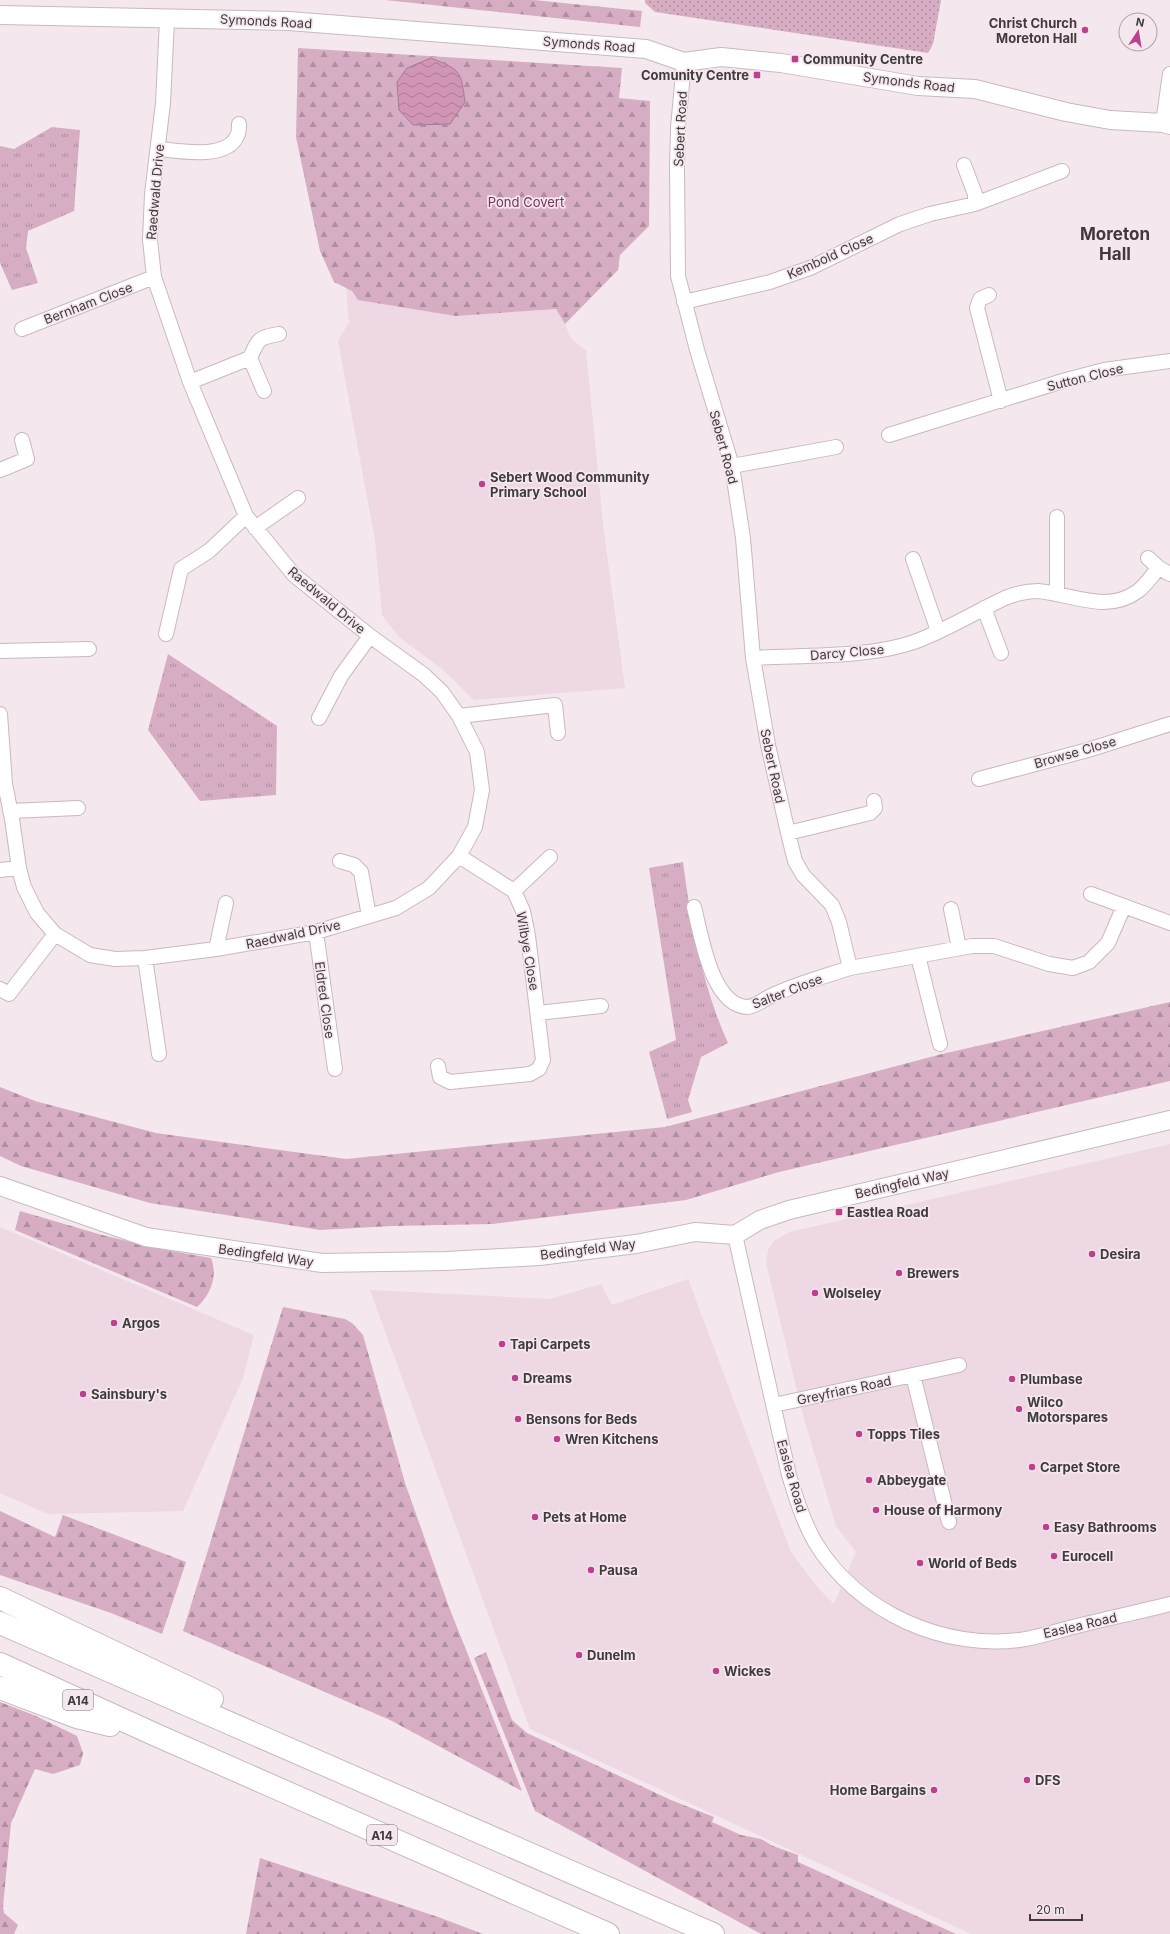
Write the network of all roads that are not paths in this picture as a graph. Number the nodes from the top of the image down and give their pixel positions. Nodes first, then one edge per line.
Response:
1 (0, 15) edge
2 (167, 20) junction
3 (684, 62) junction
4 (1170, 74) edge
5 (239, 124) dead end
6 (1166, 124) edge
7 (158, 149) junction
8 (964, 165) dead end
9 (1062, 172) dead end
10 (975, 204) junction
11 (154, 277) junction
12 (989, 295) dead end
13 (684, 302) junction
14 (22, 329) dead end
15 (280, 334) dead end
16 (250, 358) junction
17 (1170, 361) edge
18 (190, 382) junction
19 (264, 392) dead end
20 (1001, 401) junction
21 (889, 435) dead end
22 (22, 440) dead end
23 (836, 447) dead end
24 (732, 466) junction
25 (0, 470) edge
26 (298, 498) dead end
27 (246, 516) junction
28 (1057, 517) dead end
29 (255, 528) junction
30 (1148, 558) dead end
31 (913, 559) dead end
32 (1164, 571) edge
33 (1057, 594) junction
34 (984, 608) junction
35 (938, 631) junction
36 (166, 634) dead end
37 (370, 636) junction
38 (90, 649) dead end
39 (0, 651) edge
40 (1001, 653) dead end
41 (753, 658) junction
42 (0, 714) edge
43 (459, 716) junction
44 (319, 718) dead end
45 (1170, 724) edge
46 (558, 733) dead end
47 (979, 779) dead end
48 (2, 783) edge
49 (874, 801) dead end
50 (78, 808) dead end
51 (10, 811) junction
52 (788, 833) junction
53 (459, 856) junction
54 (550, 857) dead end
55 (340, 861) dead end
56 (19, 868) junction
57 (0, 870) edge
58 (514, 891) junction
59 (1091, 894) dead end
60 (226, 904) dead end
61 (1124, 906) junction
62 (694, 907) dead end
63 (951, 909) dead end
64 (369, 916) junction
65 (1170, 923) edge
66 (316, 932) junction
67 (55, 934) junction
68 (959, 948) junction
69 (216, 950) junction
70 (918, 956) junction
71 (145, 958) junction
72 (850, 968) junction
73 (0, 989) edge
74 (601, 1006) dead end
75 (538, 1013) junction
76 (940, 1044) dead end
77 (159, 1054) dead end
78 (438, 1066) dead end
79 (335, 1069) dead end
80 (1170, 1120) edge
81 (0, 1186) edge
82 (735, 1235) junction
83 (959, 1365) dead end
84 (914, 1375) junction
85 (774, 1405) junction
86 (948, 1522) dead end
87 (0, 1598) edge
88 (1170, 1604) edge
89 (0, 1623) edge
90 (0, 1664) edge
91 (0, 1688) edge
92 (156, 1735) junction
93 (296, 1751) junction
94 (608, 1934) edge
95 (713, 1934) edge

1 - 2 street, Symonds Road
2 - 3 street, Symonds Road
2 - 7 street, Raedwald Drive
3 - 6 street, Symonds Road
3 - 13 street, Sebert Road
4 - 6 street
5 - 7 street
7 - 11 street, Raedwald Drive
8 - 10 street
9 - 10 street, Kembold Close
10 - 13 street, Kembold Close
11 - 14 street, Bernham Close
11 - 18 street, Raedwald Drive
12 - 20 street
13 - 24 street, Sebert Road
15 - 16 street
16 - 18 street
16 - 19 street
17 - 20 street, Sutton Close
18 - 27 street, Raedwald Drive
20 - 21 street, Sutton Close
22 - 25 street
23 - 24 street
24 - 41 street, Sebert Road
26 - 29 street
27 - 29 street, Raedwald Drive
27 - 36 street
28 - 33 street
29 - 37 street, Raedwald Drive
30 - 32 street, Darcy Close
31 - 35 street
32 - 33 street, Darcy Close
33 - 34 street, Darcy Close
34 - 35 street, Darcy Close
34 - 40 street
35 - 41 street, Darcy Close
37 - 43 street, Raedwald Drive
37 - 44 street, Raedwald Drive
38 - 39 street
41 - 52 street, Sebert Road
42 - 48 street, Raedwald Drive
43 - 46 street
43 - 53 street, Raedwald Drive
45 - 47 street, Browse Close
48 - 51 street, Raedwald Drive
49 - 52 street
50 - 51 street
51 - 56 street, Raedwald Drive
52 - 72 street, Sebert Road
53 - 58 street
53 - 64 street, Raedwald Drive
54 - 58 street
55 - 64 street
56 - 57 street
56 - 67 street, Raedwald Drive
58 - 75 street, Wilbye Close
59 - 61 street
60 - 69 street
61 - 65 street
61 - 68 street
62 - 72 street, Salter Close
63 - 68 street
64 - 66 street, Raedwald Drive
66 - 69 street, Raedwald Drive
66 - 79 street, Eldred Close
67 - 71 street, Raedwald Drive
67 - 73 street
68 - 70 street
69 - 71 street, Raedwald Drive
70 - 72 street
70 - 76 street
71 - 77 street
74 - 75 street
75 - 78 street, Wilbye Close
80 - 82 street, Bedingfeld Way
81 - 82 street, Bedingfeld Way
82 - 85 street, Easlea Road
83 - 84 street, Greyfriars Road
84 - 85 street, Greyfriars Road
84 - 86 street
85 - 88 street, Easlea Road
87 - 93 highway
89 - 93 highway
90 - 92 highway, A14
91 - 92 highway
92 - 94 highway, A14
93 - 95 highway

